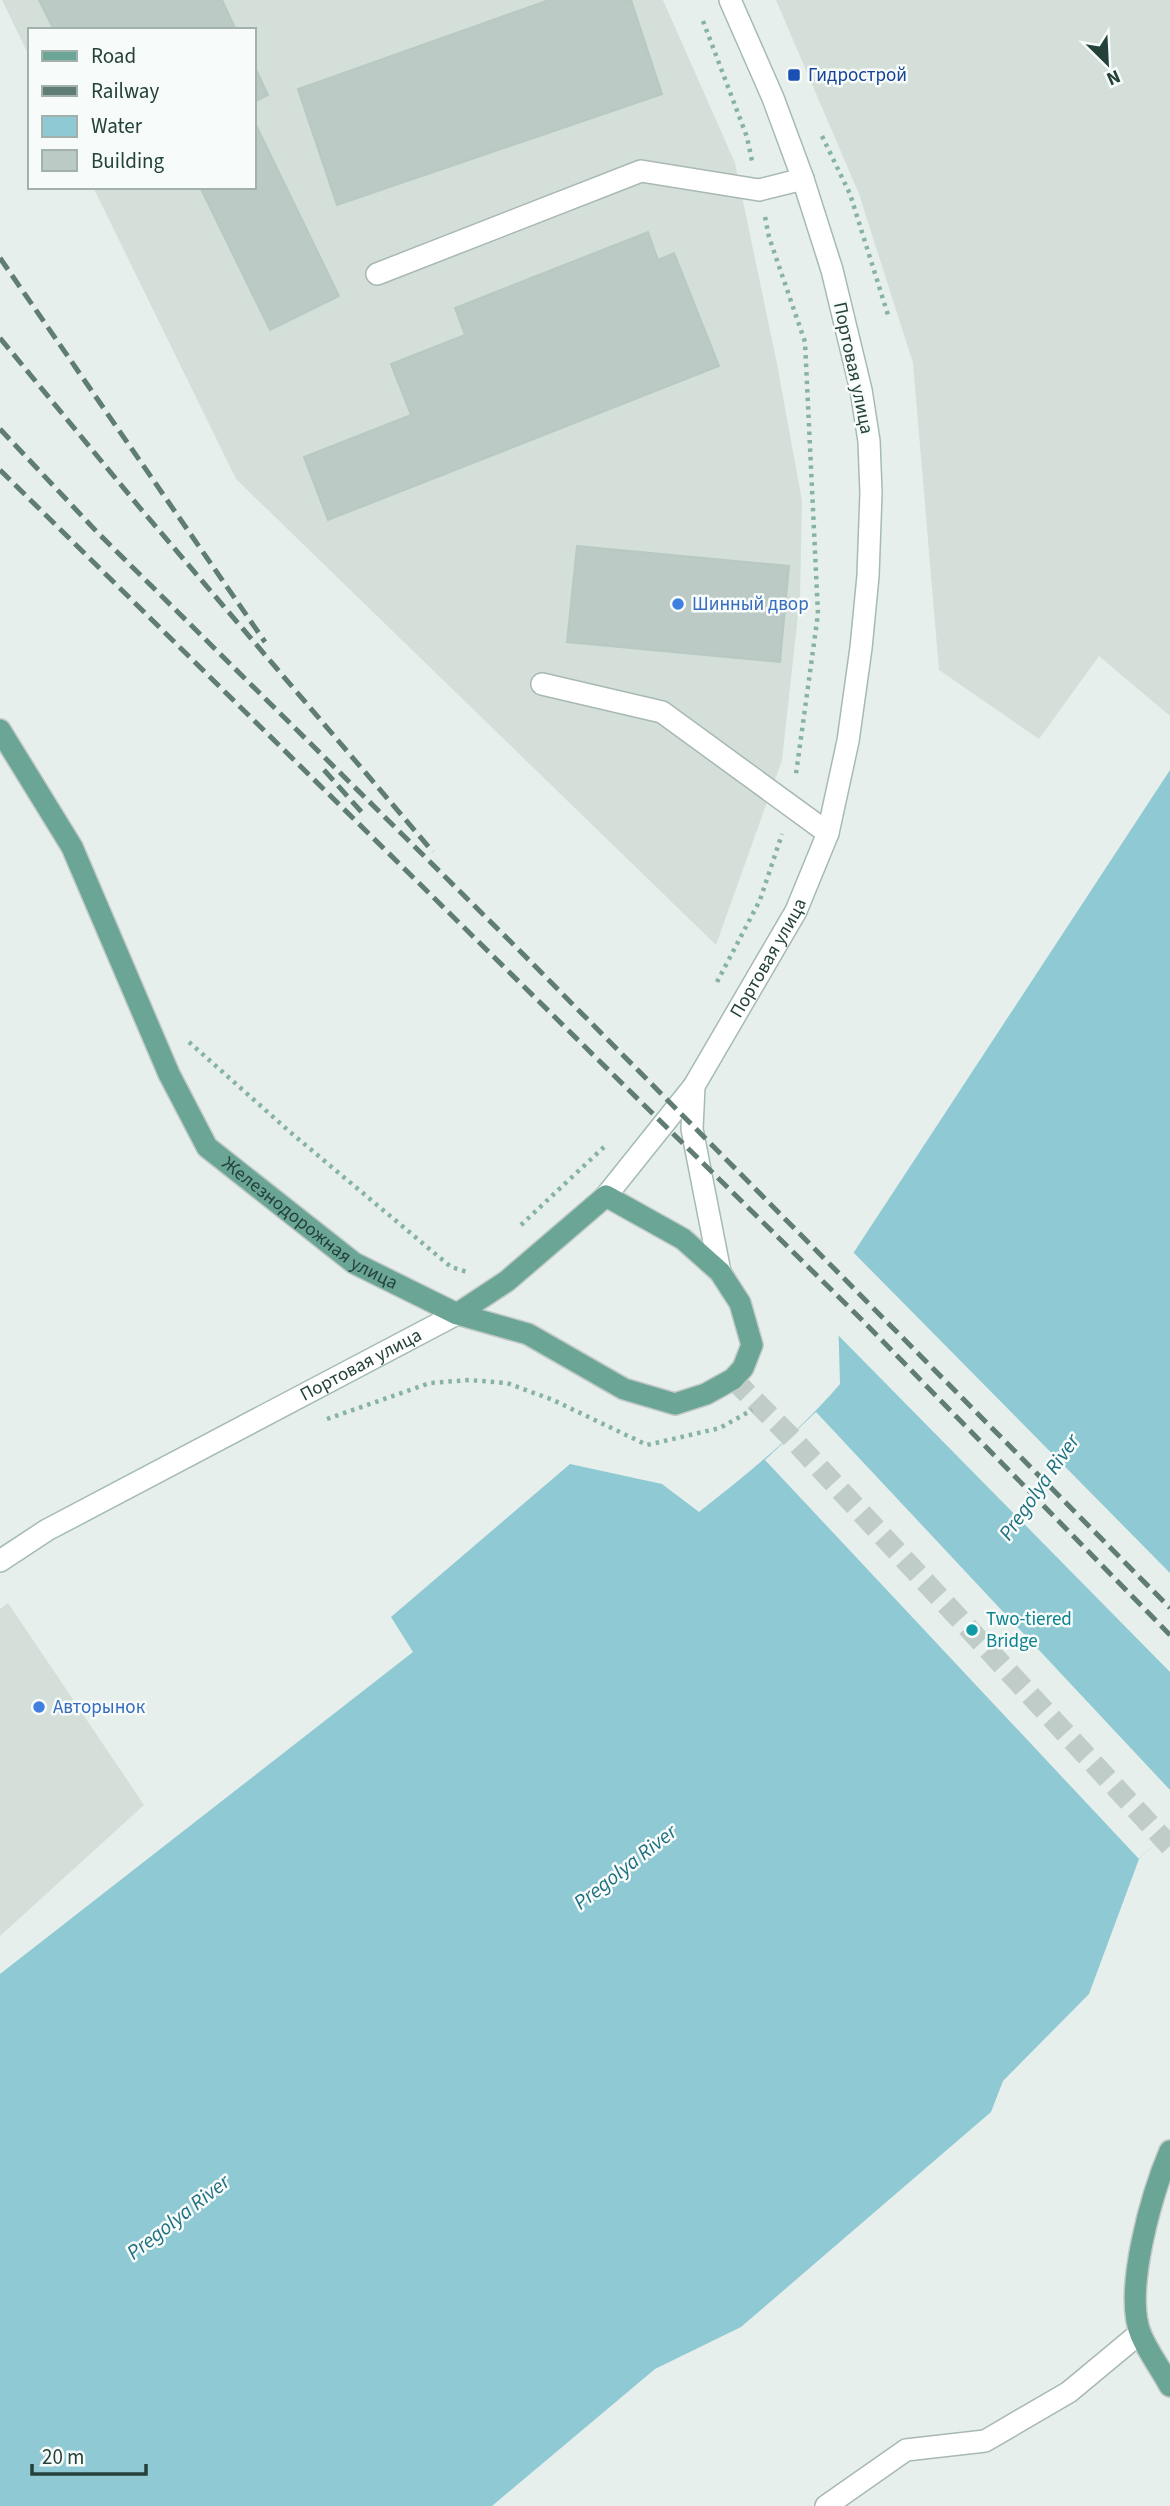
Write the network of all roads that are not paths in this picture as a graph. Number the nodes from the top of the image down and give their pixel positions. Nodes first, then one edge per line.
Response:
1 (730, 0) edge
2 (803, 180) junction
3 (377, 274) dead end
4 (542, 684) dead end
5 (0, 730) edge
6 (828, 833) junction
7 (694, 1086) junction
8 (606, 1196) junction
9 (720, 1272) junction
10 (457, 1314) junction
11 (0, 1561) edge
12 (1170, 2151) edge
13 (1140, 2333) junction
14 (1170, 2386) edge
15 (826, 2506) edge

1 - 2 main road, Портовая улица
2 - 3 main road
2 - 6 main road, Портовая улица
4 - 6 main road
5 - 10 main road, Железнодорожная улица
6 - 7 main road, Портовая улица
7 - 8 main road, Портовая улица
7 - 9 main road, Железнодорожная улица
8 - 9 main road, Железнодорожная улица
8 - 10 main road, Портовая улица
9 - 10 main road, Железнодорожная улица
10 - 11 main road, Портовая улица
12 - 13 main road
13 - 14 main road
13 - 15 main road

